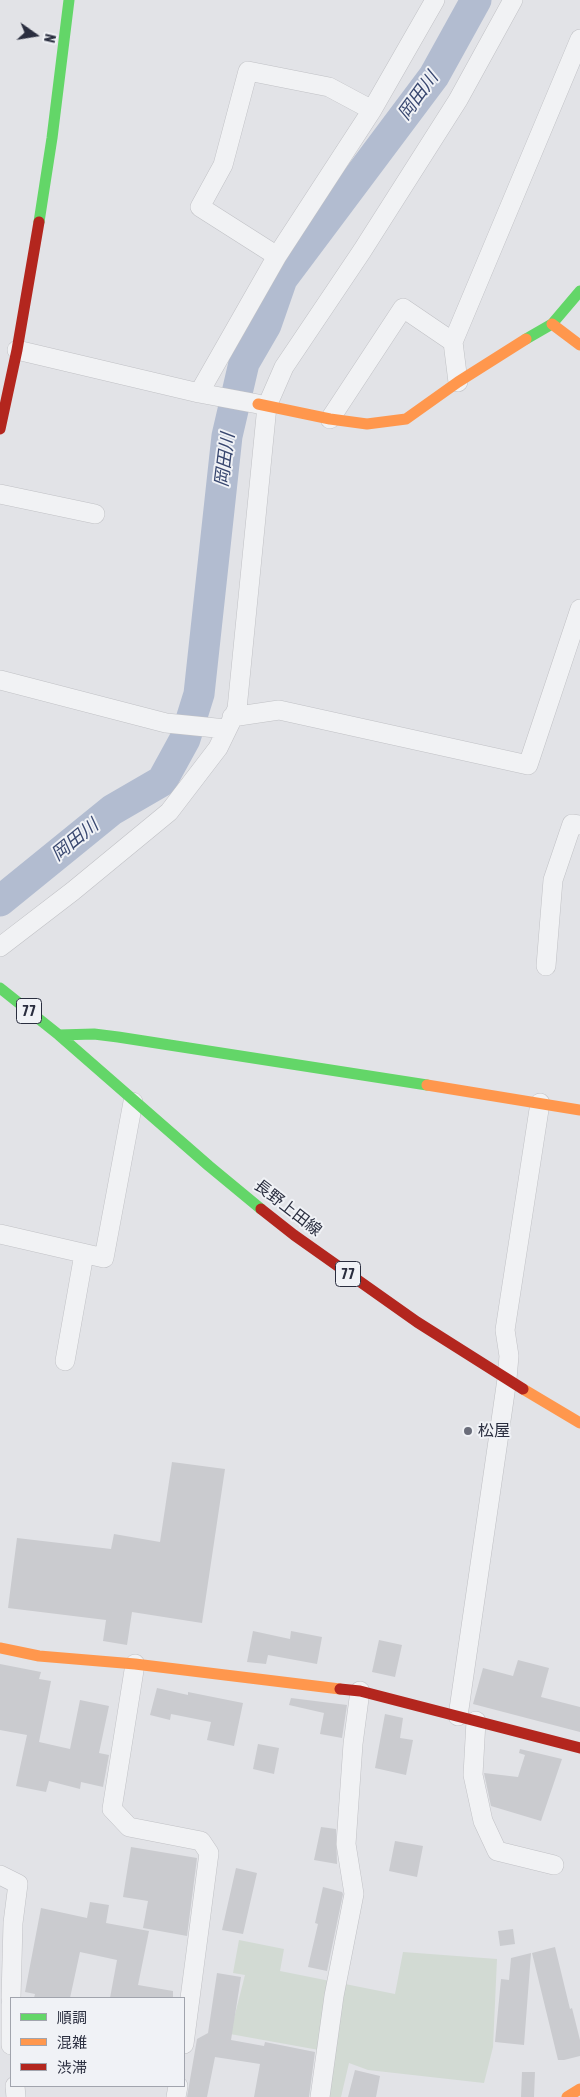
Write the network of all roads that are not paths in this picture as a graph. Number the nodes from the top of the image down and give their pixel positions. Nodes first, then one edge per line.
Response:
1 (68, 0) edge
2 (435, 0) edge
3 (513, 0) edge
4 (580, 39) edge
5 (372, 110) junction
6 (277, 256) junction
7 (580, 290) edge
8 (552, 324) junction
9 (453, 342) junction
10 (580, 345) edge
11 (17, 350) junction
12 (458, 382) junction
13 (207, 394) junction
14 (262, 405) junction
15 (330, 418) junction
16 (0, 429) edge
17 (0, 494) edge
18 (95, 514) dead end
19 (580, 609) edge
20 (0, 680) edge
21 (229, 723) junction
22 (580, 825) edge
23 (0, 947) edge
24 (546, 966) dead end
25 (0, 988) edge
26 (59, 1035) junction
27 (133, 1102) junction
28 (540, 1103) junction
29 (580, 1110) edge
30 (0, 1234) edge
31 (84, 1254) junction
32 (65, 1361) dead end
33 (507, 1379) junction
34 (580, 1422) edge
35 (0, 1648) edge
36 (135, 1664) junction
37 (360, 1691) junction
38 (458, 1716) junction
39 (476, 1721) junction
40 (580, 1748) edge
41 (554, 1865) dead end
42 (0, 1875) edge
43 (11, 1997) edge
44 (185, 2036) edge
45 (580, 2088) edge
46 (320, 2097) edge
47 (567, 2097) edge

1 - 11 street
2 - 5 street
3 - 14 street
4 - 9 street
5 - 6 street
5 - 6 street
6 - 13 street
7 - 8 street
8 - 10 street
8 - 12 street
9 - 12 street
9 - 15 street
11 - 13 street
11 - 16 street
12 - 15 street
13 - 14 street
14 - 15 street
14 - 21 street
17 - 18 street
19 - 21 street
20 - 21 street
21 - 23 street
22 - 24 street
25 - 26 street, 長野上田線 / 77
26 - 27 street, 長野上田線 / 77
26 - 28 street
27 - 31 street
27 - 33 street, 長野上田線 / 77
28 - 29 street
28 - 33 street
30 - 31 street
31 - 32 street
33 - 34 street, 長野上田線 / 77
33 - 38 street
35 - 36 street
36 - 37 street
36 - 44 street
37 - 38 street
37 - 46 street
38 - 39 street
39 - 40 street
39 - 41 street
42 - 43 street
45 - 47 street

